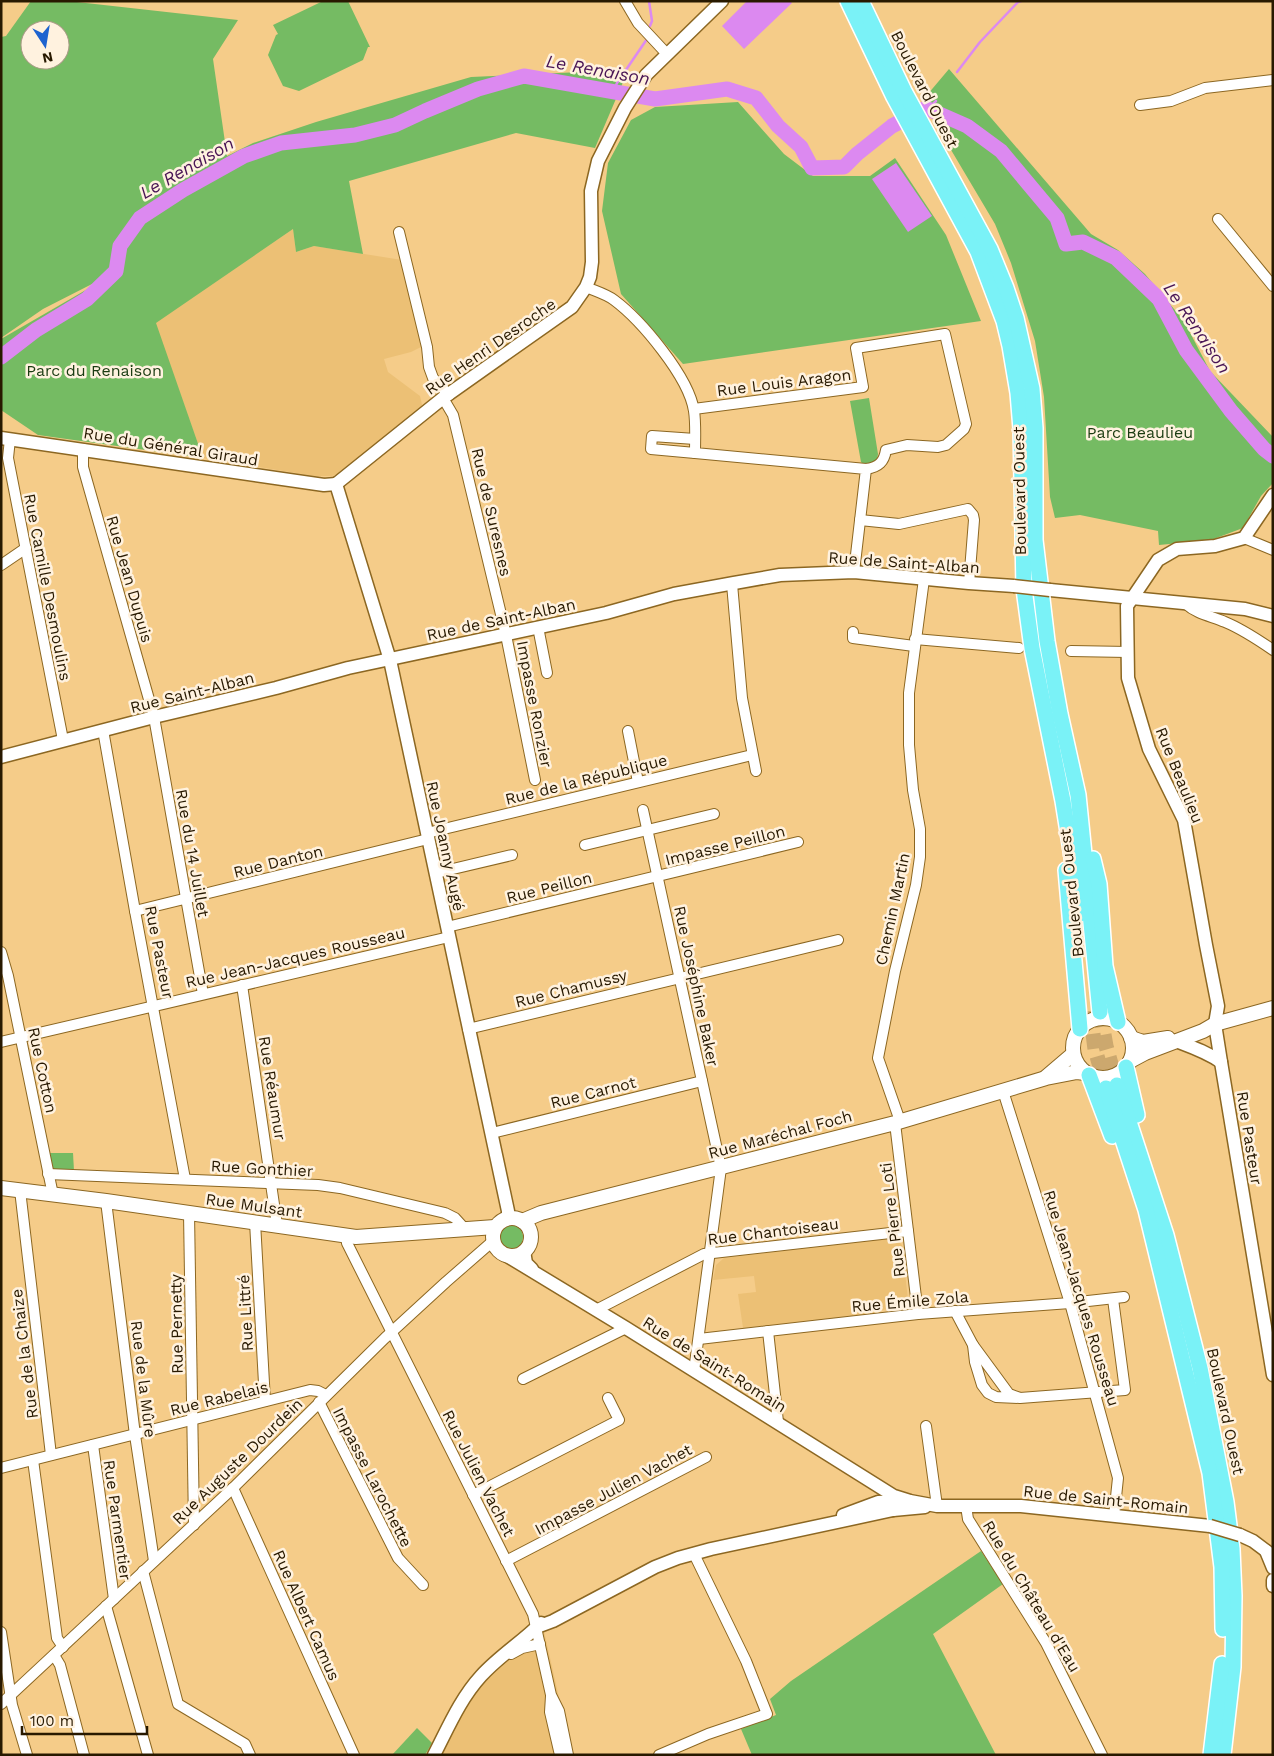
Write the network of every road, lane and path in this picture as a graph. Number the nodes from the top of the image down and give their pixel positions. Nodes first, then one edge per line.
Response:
1 (625, 1) edge
2 (722, 1) edge
3 (848, 1) edge
4 (861, 1) edge
5 (666, 54) junction
6 (1273, 80) edge
7 (905, 104) junction
8 (1140, 105) dead end
9 (919, 131) junction
10 (1218, 219) dead end
11 (399, 232) dead end
12 (1273, 286) edge
13 (586, 287) junction
14 (446, 396) junction
15 (694, 409) junction
16 (6, 439) edge
17 (695, 439) junction
18 (83, 449) junction
19 (695, 453) junction
20 (866, 469) junction
21 (336, 484) junction
22 (1273, 495) edge
23 (860, 520) junction
24 (1244, 538) junction
25 (26, 548) junction
26 (1273, 550) edge
27 (1, 565) edge
28 (854, 572) junction
29 (924, 579) junction
30 (732, 584) junction
31 (968, 584) junction
32 (1131, 598) junction
33 (1186, 604) junction
34 (1273, 616) edge
35 (538, 628) junction
36 (853, 632) dead end
37 (506, 635) junction
38 (914, 642) junction
39 (1019, 648) dead end
40 (1273, 650) edge
41 (1071, 651) dead end
42 (1128, 652) junction
43 (390, 660) junction
44 (547, 673) dead end
45 (154, 717) junction
46 (104, 730) junction
47 (628, 731) dead end
48 (63, 740) junction
49 (752, 755) junction
50 (1, 757) edge
51 (756, 772) dead end
52 (535, 780) dead end
53 (638, 782) junction
54 (1078, 795) junction
55 (1063, 801) junction
56 (643, 810) dead end
57 (714, 814) dead end
58 (648, 830) junction
59 (428, 836) junction
60 (798, 842) dead end
61 (586, 845) dead end
62 (512, 855) dead end
63 (436, 874) junction
64 (658, 876) junction
65 (186, 899) junction
66 (135, 911) junction
67 (448, 932) junction
68 (838, 940) dead end
69 (1, 952) edge
70 (680, 977) junction
71 (242, 985) junction
72 (203, 994) junction
73 (153, 1006) junction
74 (1273, 1008) edge
75 (1118, 1022) junction
76 (1215, 1024) junction
77 (468, 1029) junction
78 (1080, 1029) junction
79 (1203, 1031) junction
80 (20, 1038) junction
81 (1131, 1038) junction
82 (1176, 1041) junction
83 (1, 1042) edge
84 (1073, 1054) junction
85 (1221, 1062) junction
86 (1128, 1064) junction
87 (1087, 1074) junction
88 (1046, 1078) junction
89 (702, 1081) junction
90 (1002, 1091) junction
91 (897, 1122) junction
92 (492, 1133) junction
93 (721, 1168) junction
94 (48, 1174) junction
95 (185, 1179) junction
96 (272, 1184) junction
97 (8, 1188) edge
98 (53, 1195) junction
99 (106, 1201) junction
100 (189, 1213) junction
101 (515, 1220) junction
102 (255, 1222) junction
103 (278, 1226) junction
104 (466, 1229) junction
105 (908, 1231) junction
106 (494, 1234) junction
107 (346, 1236) junction
108 (524, 1251) junction
109 (710, 1252) junction
110 (504, 1254) junction
111 (1159, 1262) junction
112 (538, 1274) junction
113 (1070, 1303) junction
114 (596, 1310) junction
115 (955, 1312) junction
116 (918, 1314) junction
117 (626, 1328) junction
118 (392, 1332) junction
119 (768, 1332) junction
120 (699, 1339) junction
121 (973, 1345) junction
122 (1200, 1368) junction
123 (694, 1371) junction
124 (1273, 1375) edge
125 (523, 1379) dead end
126 (1095, 1393) junction
127 (608, 1398) dead end
128 (1020, 1398) junction
129 (322, 1399) junction
130 (265, 1401) junction
131 (192, 1420) junction
132 (778, 1422) junction
133 (926, 1426) dead end
134 (135, 1435) junction
135 (93, 1445) junction
136 (51, 1455) junction
137 (706, 1457) dead end
138 (33, 1460) junction
139 (1, 1468) edge
140 (233, 1488) junction
141 (473, 1495) junction
142 (885, 1504) junction
143 (937, 1506) junction
144 (966, 1506) junction
145 (1114, 1516) junction
146 (194, 1525) junction
147 (1269, 1553) edge
148 (694, 1554) junction
149 (154, 1561) junction
150 (506, 1561) junction
151 (1273, 1568) edge
152 (143, 1571) junction
153 (1273, 1580) edge
154 (423, 1585) dead end
155 (1273, 1586) edge
156 (110, 1602) junction
157 (537, 1627) junction
158 (1, 1632) edge
159 (540, 1644) junction
160 (63, 1647) junction
161 (54, 1655) junction
162 (480, 1677) junction
163 (551, 1695) junction
164 (10, 1696) junction
165 (1, 1704) edge
166 (27, 1755) edge
167 (84, 1755) edge
168 (148, 1755) edge
169 (250, 1755) edge
170 (354, 1755) edge
171 (434, 1755) edge
172 (560, 1755) edge
173 (568, 1755) edge
174 (659, 1755) edge
175 (1102, 1755) edge
176 (1211, 1755) edge
177 (1223, 1755) edge

1 - 5 street
2 - 5 street, Rue Henri Desroche
3 - 7 main road, Boulevard Ouest
4 - 7 main road, Boulevard Ouest
5 - 13 street, Rue Henri Desroche
6 - 8 street
7 - 9 main road, Boulevard Ouest
9 - 54 main road, Boulevard Ouest
9 - 55 main road, Boulevard Ouest
10 - 12 street
11 - 14 street, Rue de Suresnes
13 - 14 street, Rue Henri Desroche
13 - 15 street
14 - 21 street, Rue Henri Desroche
14 - 37 street, Rue de Suresnes
15 - 17 street
15 - 20 street, Rue Louis Aragon
16 - 18 street, Rue du Général Giraud
16 - 25 street, Rue Camille Desmoulins
17 - 19 street
17 - 19 street
18 - 21 street, Rue du Général Giraud
18 - 45 street, Rue Jean Dupuis
19 - 20 street
20 - 23 street
21 - 43 street, Rue Joanny Augé
22 - 24 street
23 - 28 street
23 - 31 street
24 - 26 street
24 - 32 street
25 - 27 street
25 - 48 street, Rue Camille Desmoulins
28 - 29 street, Rue de Saint-Alban
28 - 30 street, Rue de Saint-Alban
29 - 31 street, Rue de Saint-Alban
29 - 38 street, Chemin Martin
30 - 35 street, Rue de Saint-Alban
30 - 49 street
31 - 32 street, Rue de Saint-Alban, bridge
32 - 33 street, Rue de Saint-Alban
32 - 42 street, Rue Beaulieu
33 - 34 street, Rue de Saint-Alban
33 - 40 street
35 - 37 street, Rue de Saint-Alban
35 - 44 street
36 - 38 street
37 - 43 street, Rue de Saint-Alban
37 - 52 street, Impasse Ronzier
38 - 39 street
38 - 91 street, Chemin Martin
41 - 42 street
42 - 76 street, Rue Beaulieu
43 - 45 street, Rue Saint-Alban
43 - 59 street, Rue Joanny Augé
45 - 46 street, Rue Saint-Alban
45 - 65 street, Rue du 14 Juillet
46 - 48 street, Rue Saint-Alban
46 - 66 street, Rue Pasteur
47 - 53 street
48 - 50 street, Rue Saint-Alban
49 - 51 street
49 - 53 street, Rue de la République
53 - 59 street, Rue de la République
54 - 55 main road, Boulevard Ouest
54 - 75 main road
55 - 78 main road
56 - 58 street, Rue Joséphine Baker
57 - 58 street
58 - 61 street
58 - 64 street, Rue Joséphine Baker
59 - 63 street, Rue Joanny Augé
59 - 65 street, Rue Danton
60 - 64 street, Impasse Peillon
62 - 63 street
63 - 67 street, Rue Joanny Augé
64 - 67 street, Rue Peillon
64 - 70 street, Rue Joséphine Baker
65 - 66 street, Rue Danton
65 - 72 street, Rue du 14 Juillet
66 - 73 street, Rue Pasteur
67 - 71 street, Rue Jean-Jacques Rousseau
67 - 77 street, Rue Joanny Augé
68 - 70 street, Rue Chamussy
69 - 80 street, Rue Cotton
70 - 77 street, Rue Chamussy
70 - 89 street, Rue Joséphine Baker
71 - 72 street, Rue Jean-Jacques Rousseau
71 - 96 street, Rue Réaumur
72 - 73 street, Rue Jean-Jacques Rousseau
73 - 80 street, Rue Jean-Jacques Rousseau
73 - 95 street, Rue Pasteur
74 - 76 main road
75 - 78 main road
75 - 81 main road
76 - 79 main road
76 - 85 street, Rue Pasteur
77 - 92 street, Rue Joanny Augé
78 - 84 main road
79 - 81 main road
79 - 82 main road
80 - 83 street, Rue Jean-Jacques Rousseau
80 - 94 street, Rue Cotton
81 - 86 main road
82 - 85 street
82 - 86 main road
84 - 87 main road
84 - 88 main road, Rue Maréchal Foch
85 - 124 street, Rue Pasteur
86 - 87 main road
86 - 122 main road
87 - 88 main road, Rue Maréchal Foch
87 - 111 main road
88 - 90 main road, Rue Maréchal Foch
89 - 92 street, Rue Carnot
89 - 93 street, Rue Joséphine Baker
90 - 91 main road, Rue Maréchal Foch
90 - 113 street, Rue Jean-Jacques Rousseau
91 - 93 main road, Rue Maréchal Foch
91 - 105 street, Rue Pierre Loti
92 - 101 street, Rue Joanny Augé
93 - 101 main road, Rue Maréchal Foch
93 - 109 street, Rue Joséphine Baker
94 - 95 street, Rue Gonthier
94 - 98 street, Rue Cotton
95 - 96 street, Rue Gonthier
96 - 103 street, Rue Réaumur
96 - 104 street, Rue Gonthier
97 - 98 main road, Rue Mulsant
97 - 136 street, Rue de la Chaize
98 - 99 main road, Rue Mulsant
99 - 100 main road, Rue Mulsant
99 - 134 street, Rue de la Mûre
100 - 102 main road, Rue Mulsant
100 - 131 street, Rue Pernetty
101 - 106 main road
101 - 108 main road
102 - 103 main road, Rue Mulsant
102 - 130 street, Rue Littré
103 - 107 main road, Rue Mulsant
104 - 106 main road, Rue Mulsant
104 - 107 main road, Rue Mulsant
105 - 109 street, Rue Chantoiseau
105 - 116 street, Rue Pierre Loti
106 - 110 main road
106 - 118 street, Rue Auguste Dourdein
107 - 118 street, Rue Julien Vachet
108 - 110 main road
108 - 112 street, Rue de Saint-Romain
109 - 114 street, Rue Chantoiseau
109 - 120 street, Rue Joséphine Baker
110 - 112 street, Rue de Saint-Romain
111 - 122 main road, Boulevard Ouest
111 - 176 main road, Boulevard Ouest
112 - 114 street, Rue de Saint-Romain
113 - 115 street, Rue Émile Zola
113 - 126 street, Rue Jean-Jacques Rousseau
113 - 126 street, Rue Émile Zola
114 - 117 street, Rue de Saint-Romain
115 - 116 street, Rue Émile Zola
115 - 121 street
116 - 119 street, Rue Émile Zola
117 - 123 street, Rue de Saint-Romain
117 - 125 street
118 - 129 street, Rue Auguste Dourdein
118 - 141 street, Rue Julien Vachet
119 - 120 street, Rue Émile Zola
119 - 132 street
120 - 123 street, Rue Joséphine Baker
121 - 128 street
121 - 128 street
122 - 177 main road, Boulevard Ouest
123 - 132 street, Rue de Saint-Romain
126 - 128 street
126 - 145 street, Rue Jean-Jacques Rousseau
127 - 141 street
129 - 130 street, Rue Rabelais
129 - 140 street, Rue Auguste Dourdein
129 - 154 street, Impasse Larochette
130 - 131 street, Rue Rabelais
131 - 134 street, Rue Rabelais
131 - 146 street, Rue Pernetty
132 - 142 street, Rue de Saint-Romain
133 - 143 street
134 - 135 street, Rue Rabelais
134 - 149 street, Rue de la Mûre
135 - 136 street, Rue Rabelais
135 - 156 street, Rue Parmentier
136 - 138 street, Rue Rabelais
137 - 150 street, Impasse Julien Vachet
138 - 139 street, Rue Rabelais
138 - 160 street
140 - 146 street, Rue Auguste Dourdein
140 - 170 street, Rue Albert Camus
141 - 150 street, Rue Julien Vachet
142 - 143 street, Rue de Saint-Romain
142 - 143 street, Rue de Saint-Romain
142 - 148 street
143 - 144 street, Rue de Saint-Romain
144 - 145 street, Rue de Saint-Romain
144 - 175 street, Rue du Château d'Eau
145 - 147 street, Rue de Saint-Romain, bridge
146 - 149 street, Rue Auguste Dourdein
147 - 151 street, Rue de Saint-Romain
148 - 157 street
148 - 174 street
149 - 152 street, Rue Auguste Dourdein
150 - 157 street, Rue Julien Vachet
152 - 156 street, Rue Auguste Dourdein
152 - 169 street
153 - 155 street
156 - 160 street, Rue Auguste Dourdein
156 - 168 street, Rue Parmentier
157 - 159 street, Rue Julien Vachet
157 - 162 street
158 - 164 street
159 - 162 street
159 - 163 street, Rue Julien Vachet
160 - 161 street, Rue Auguste Dourdein
161 - 164 street, Rue Auguste Dourdein
161 - 167 street
162 - 171 street
163 - 172 street
163 - 173 street
164 - 165 street, Rue Auguste Dourdein
164 - 166 street

